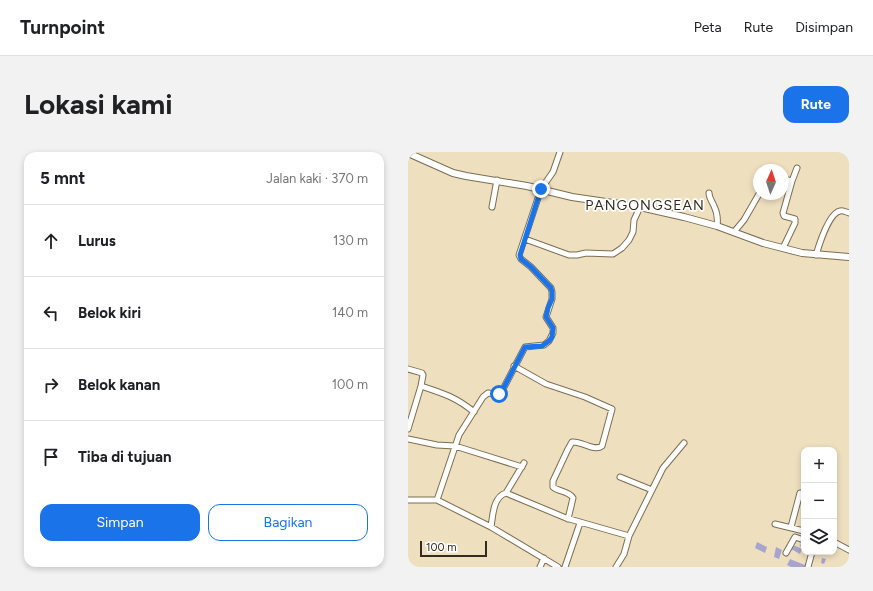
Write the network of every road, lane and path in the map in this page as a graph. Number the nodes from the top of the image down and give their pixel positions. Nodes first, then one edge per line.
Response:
1 (560, 152) edge
2 (412, 153) edge
3 (797, 168) dead end
4 (497, 180) junction
5 (789, 180) edge
6 (792, 181) junction
7 (541, 189) junction
8 (709, 193) dead end
9 (756, 200) edge
10 (492, 207) dead end
11 (640, 207) junction
12 (849, 213) edge
13 (717, 226) junction
14 (734, 232) junction
15 (525, 239) junction
16 (783, 248) junction
17 (816, 255) junction
18 (849, 257) edge
19 (514, 366) junction
20 (408, 369) edge
21 (421, 386) junction
22 (474, 412) junction
23 (408, 429) edge
24 (408, 439) edge
25 (684, 443) dead end
26 (454, 446) junction
27 (620, 477) dead end
28 (652, 490) junction
29 (506, 493) junction
30 (800, 493) dead end
31 (408, 500) edge
32 (437, 500) junction
33 (568, 519) junction
34 (580, 522) junction
35 (775, 524) dead end
36 (491, 526) junction
37 (791, 528) junction
38 (801, 530) edge
39 (629, 536) junction
40 (801, 539) edge
41 (837, 545) edge
42 (849, 550) edge
43 (786, 553) dead end
44 (811, 555) edge
45 (544, 558) junction
46 (540, 567) edge
47 (558, 567) edge
48 (565, 567) edge
49 (616, 567) edge
50 (808, 567) edge

1 - 7 street
2 - 4 street
3 - 6 street
4 - 7 street
4 - 10 street
5 - 6 street
6 - 16 street
7 - 11 street
7 - 15 street
8 - 13 street
9 - 14 street
11 - 13 street
11 - 15 street
12 - 17 street
13 - 14 street
14 - 16 street
15 - 19 street
16 - 17 street
17 - 18 street
19 - 22 street
19 - 33 street
20 - 21 street
21 - 22 street
21 - 23 street
22 - 26 street
24 - 26 street
25 - 28 street
26 - 29 street
26 - 32 street
27 - 28 street
28 - 39 street
29 - 33 street
29 - 36 street
30 - 37 street
31 - 32 street
32 - 36 street
33 - 34 street
34 - 39 street
34 - 48 street
35 - 37 street
36 - 45 street
37 - 38 street
39 - 49 street
40 - 43 street
41 - 42 street
44 - 50 street
45 - 46 street
45 - 47 street

